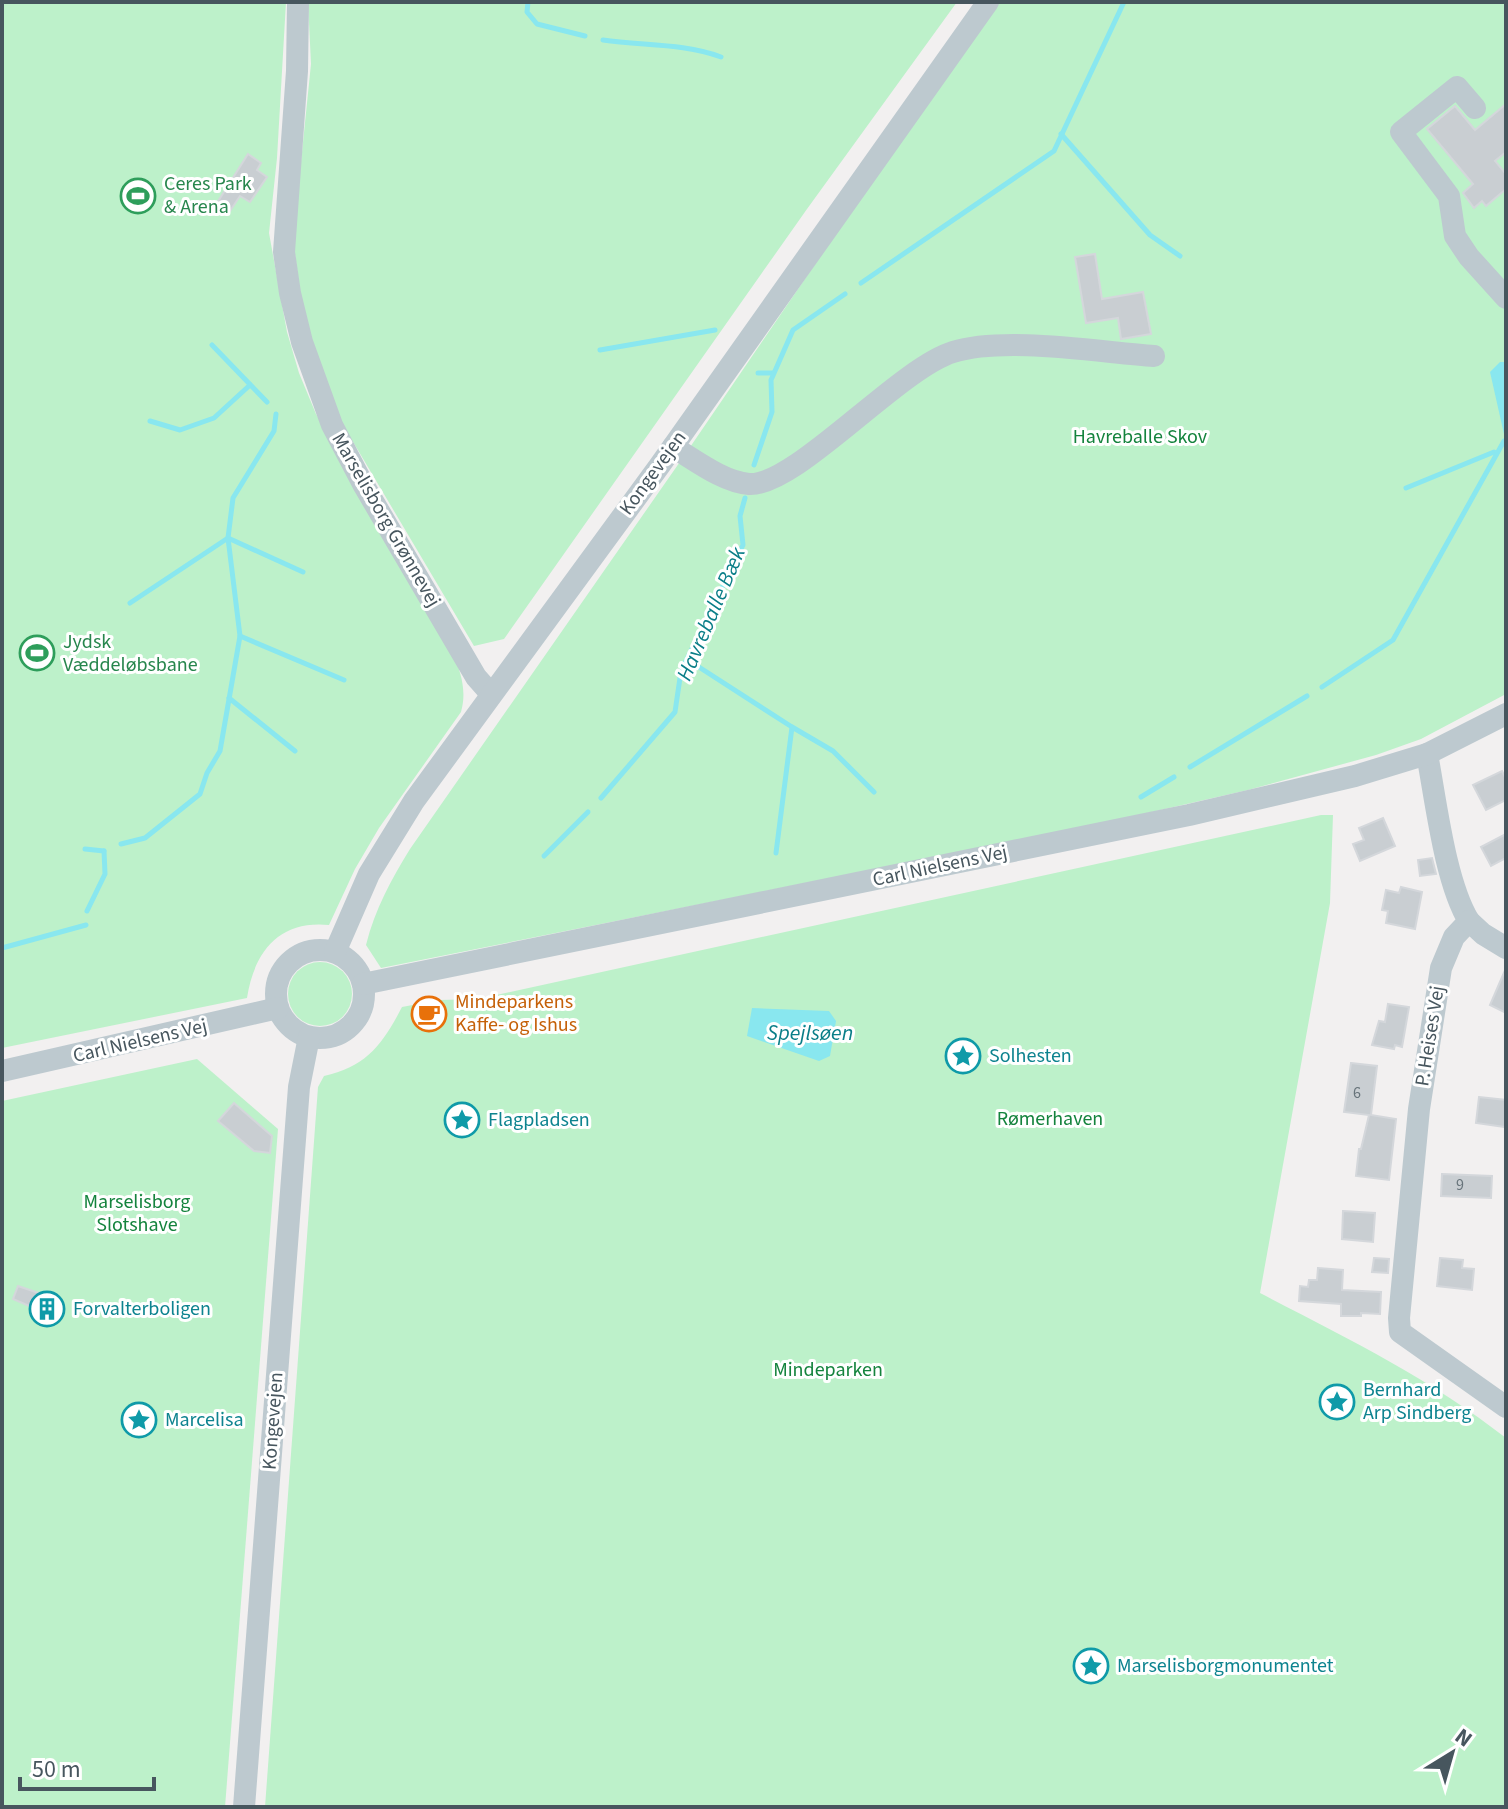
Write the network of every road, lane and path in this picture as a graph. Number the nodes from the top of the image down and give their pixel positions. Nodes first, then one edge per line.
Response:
1 (298, 2) edge
2 (988, 2) edge
3 (1475, 108) dead end
4 (1506, 298) edge
5 (1154, 356) dead end
6 (673, 447) junction
7 (491, 694) junction
8 (1506, 714) edge
9 (1427, 754) junction
10 (1469, 921) junction
11 (1506, 948) edge
12 (335, 952) junction
13 (363, 984) junction
14 (278, 1008) junction
15 (309, 1037) junction
16 (2, 1071) edge
17 (1506, 1407) edge
18 (244, 1807) edge

1 - 7 street, Marselisborg Grønnevej
2 - 6 street, Kongevejen
3 - 4 street
5 - 6 street
6 - 7 street, Kongevejen
7 - 12 street, Kongevejen
8 - 9 street, Carl Nielsens Vej
9 - 10 street
9 - 13 street, Carl Nielsens Vej
10 - 11 street
10 - 17 street, P. Heises Vej
12 - 13 street
12 - 14 street
13 - 15 street
14 - 15 street
14 - 16 street, Carl Nielsens Vej
15 - 18 street, Kongevejen

